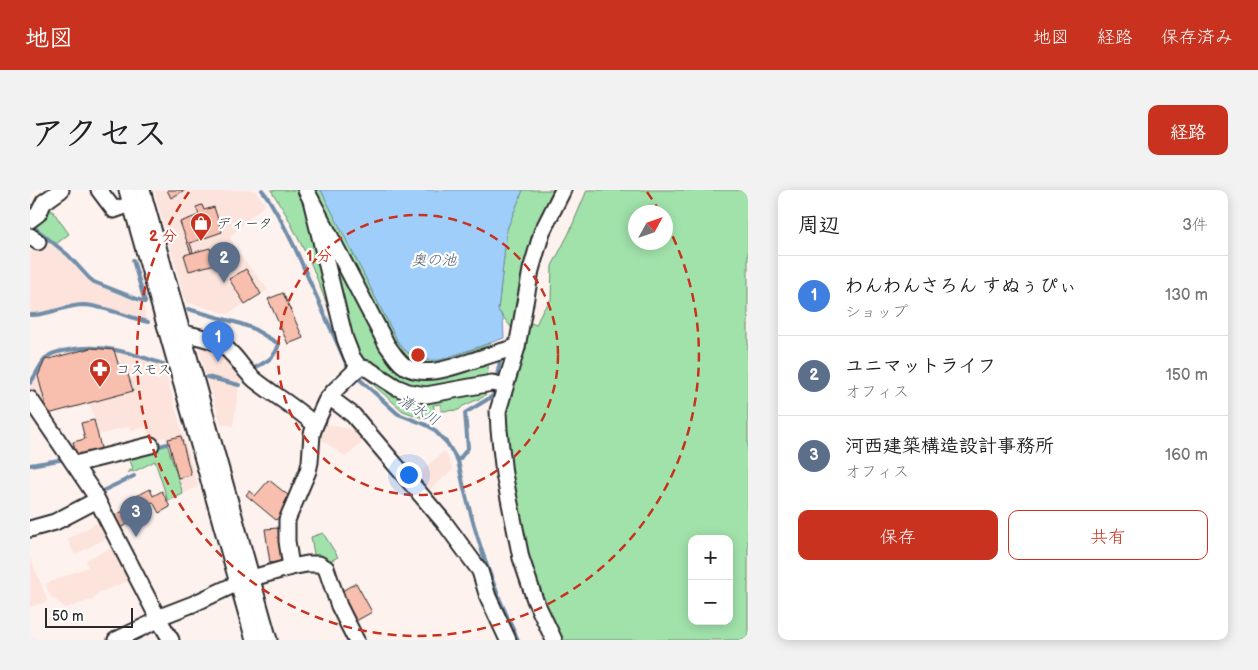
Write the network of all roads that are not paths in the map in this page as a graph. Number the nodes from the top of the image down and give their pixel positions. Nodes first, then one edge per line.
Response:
1 (61, 190) edge
2 (99, 190) edge
3 (142, 190) edge
4 (563, 190) edge
5 (308, 195) edge
6 (129, 197) edge
7 (30, 220) edge
8 (183, 333) junction
9 (517, 347) junction
10 (355, 371) junction
11 (500, 385) junction
12 (329, 397) junction
13 (30, 399) edge
14 (315, 425) junction
15 (150, 445) dead end
16 (75, 464) junction
17 (97, 500) junction
18 (30, 529) edge
19 (291, 566) junction
20 (245, 580) junction
21 (158, 620) junction
22 (116, 640) edge
23 (171, 640) edge
24 (254, 640) edge
25 (269, 640) edge
26 (356, 640) edge
27 (508, 640) edge
28 (554, 640) edge

1 - 7 street
2 - 6 street
3 - 8 street
4 - 9 street
5 - 9 street
5 - 10 street
6 - 20 street
8 - 14 street
8 - 20 street
9 - 11 street
10 - 11 street
10 - 12 street
11 - 28 street
12 - 14 street
12 - 27 street
13 - 16 street
14 - 19 street
15 - 16 street
16 - 17 street
17 - 18 street
17 - 21 street
19 - 20 street
19 - 26 street
20 - 21 street
20 - 24 street
20 - 25 street
21 - 22 street
21 - 23 street

